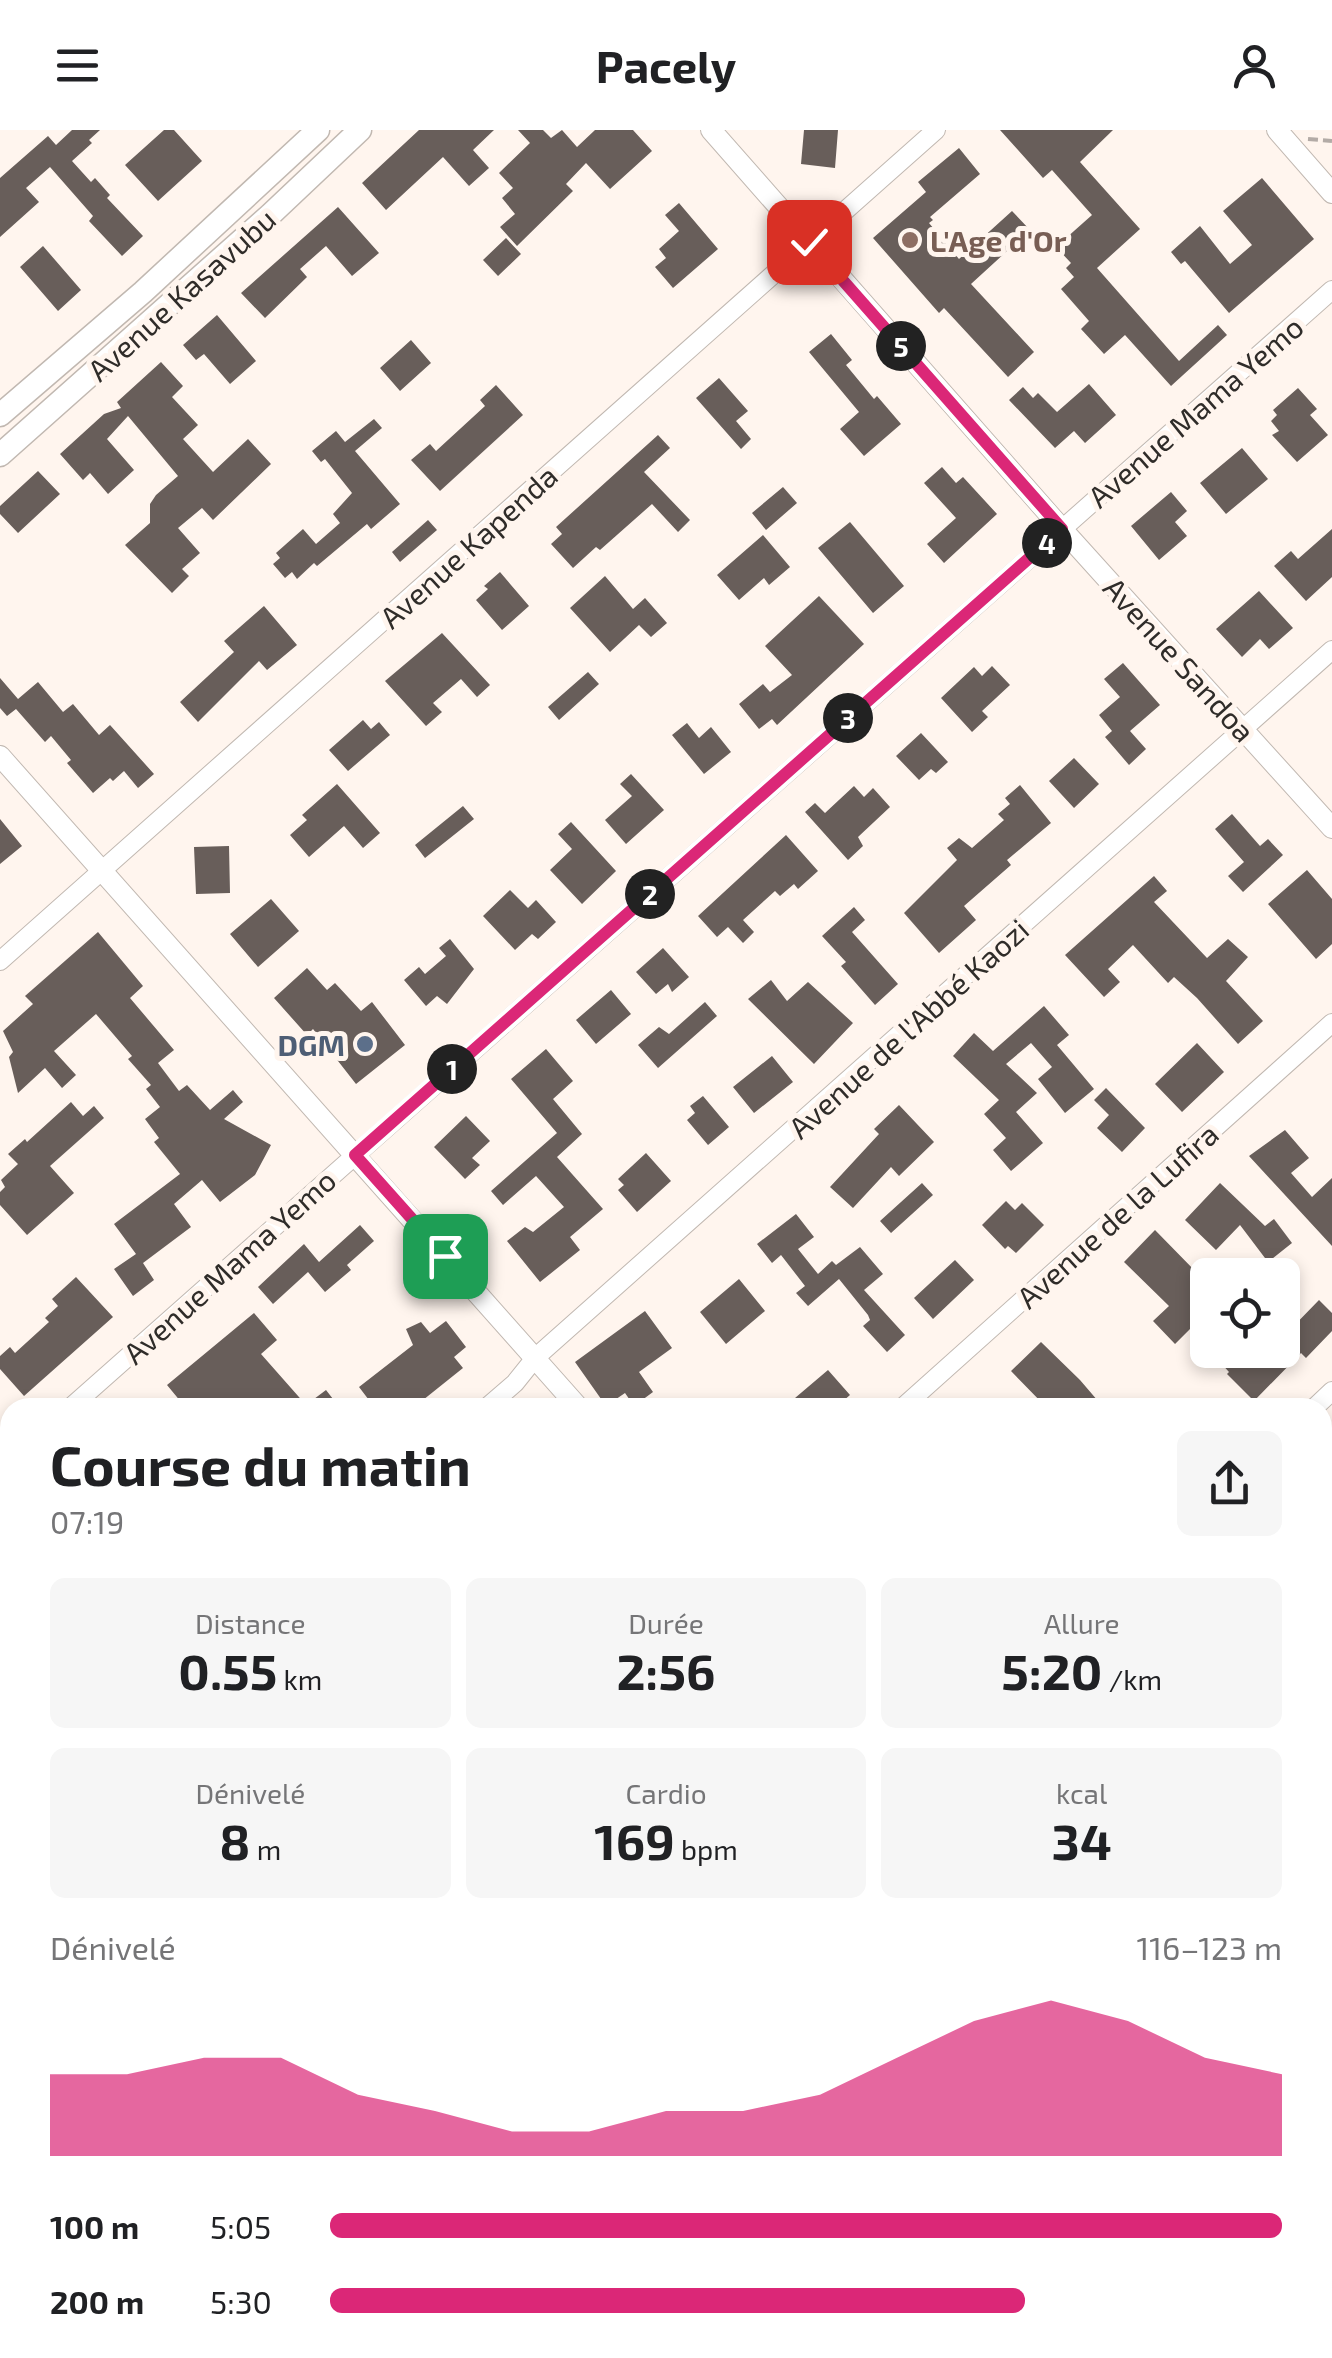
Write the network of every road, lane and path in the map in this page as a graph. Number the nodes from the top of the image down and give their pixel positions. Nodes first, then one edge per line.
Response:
1 (318, 130) edge
2 (360, 130) edge
3 (711, 130) edge
4 (936, 130) edge
5 (1277, 130) edge
6 (1332, 193) edge
7 (809, 242) junction
8 (1332, 290) edge
9 (0, 415) edge
10 (0, 454) edge
11 (1062, 529) junction
12 (1332, 650) edge
13 (1245, 729) junction
14 (0, 756) edge
15 (1332, 828) edge
16 (102, 871) junction
17 (0, 961) edge
18 (1332, 1022) edge
19 (355, 1155) junction
20 (535, 1358) junction
21 (81, 1398) edge
22 (497, 1398) edge
23 (570, 1398) edge
24 (913, 1398) edge

1 - 9 main road, Avenue Kasavubu
2 - 10 main road, Avenue Kasavubu
3 - 7 street, Avenue Sandoa
4 - 7 street, Avenue Kapenda
5 - 6 street
7 - 11 street, Avenue Sandoa
7 - 16 street, Avenue Kapenda
8 - 11 street, Avenue Mama Yemo
11 - 13 street, Avenue Sandoa
11 - 19 street, Avenue Mama Yemo
12 - 13 street, Avenue de l'Abbé Kaozi
13 - 15 street, Avenue Sandoa
13 - 20 street, Avenue de l'Abbé Kaozi
14 - 16 street
16 - 17 street, Avenue Kapenda
16 - 19 street
18 - 24 street, Avenue de la Lufira
19 - 20 street
19 - 21 street, Avenue Mama Yemo
20 - 22 street, Avenue de l'Abbé Kaozi
20 - 23 street

